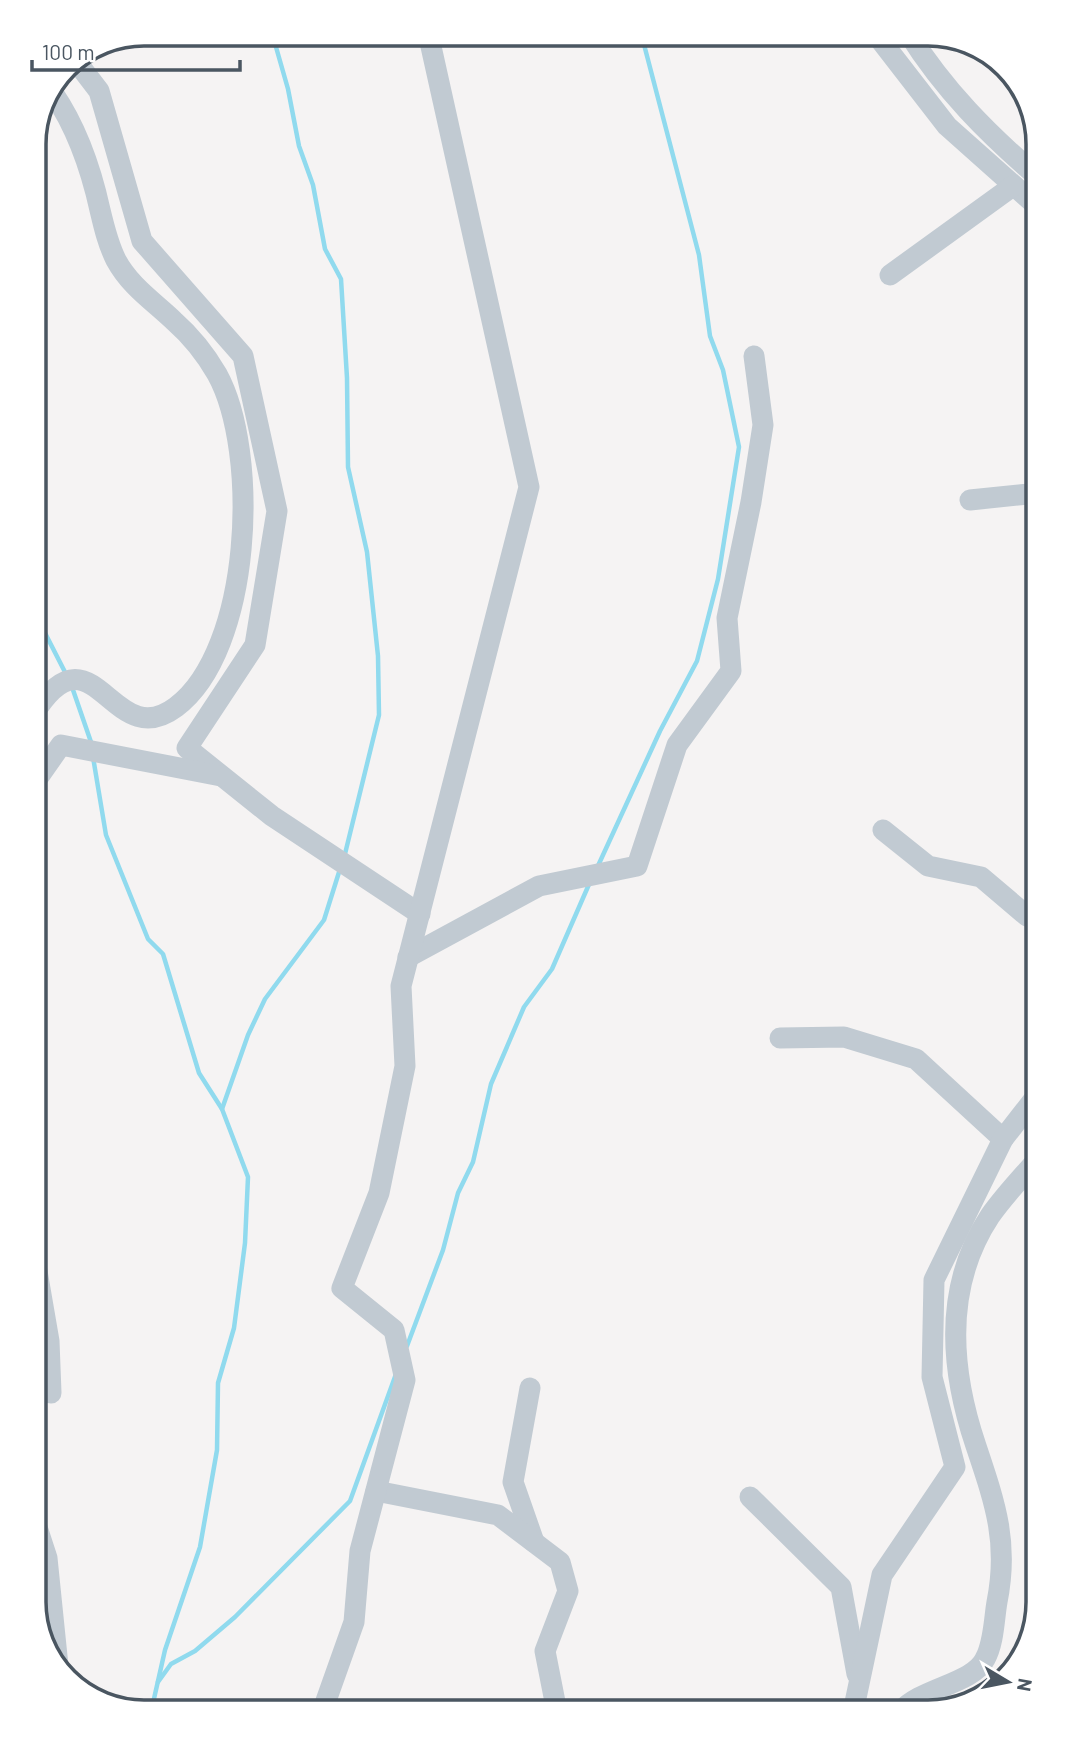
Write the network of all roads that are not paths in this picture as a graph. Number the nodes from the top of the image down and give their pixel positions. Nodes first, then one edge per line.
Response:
1 (431, 46) edge
2 (885, 46) edge
3 (918, 46) edge
4 (81, 68) edge
5 (56, 99) edge
6 (1026, 166) edge
7 (1013, 186) junction
8 (1026, 197) edge
9 (890, 275) dead end
10 (754, 356) dead end
11 (1026, 494) edge
12 (970, 500) dead end
13 (46, 694) edge
14 (46, 767) edge
15 (223, 776) junction
16 (883, 830) dead end
17 (420, 914) junction
18 (1026, 915) edge
19 (408, 957) junction
20 (780, 1038) dead end
21 (1026, 1109) edge
22 (1003, 1139) junction
23 (1026, 1173) edge
24 (46, 1324) edge
25 (530, 1388) dead end
26 (51, 1393) dead end
27 (376, 1491) junction
28 (750, 1497) dead end
29 (534, 1542) junction
30 (46, 1555) edge
31 (56, 1645) edge
32 (859, 1683) junction
33 (326, 1699) edge
34 (555, 1700) edge
35 (856, 1700) edge
36 (917, 1700) edge

1 - 17 street
2 - 7 street
3 - 6 street
4 - 15 street
5 - 13 street
7 - 8 street
7 - 9 street
10 - 19 street
11 - 12 street
14 - 15 street
15 - 17 street
16 - 18 street
17 - 19 street
19 - 27 street
20 - 22 street
21 - 22 street
22 - 32 street
23 - 36 street
24 - 26 street
25 - 29 street
27 - 29 street
27 - 33 street
28 - 32 street
29 - 34 street
30 - 31 street
32 - 35 street

